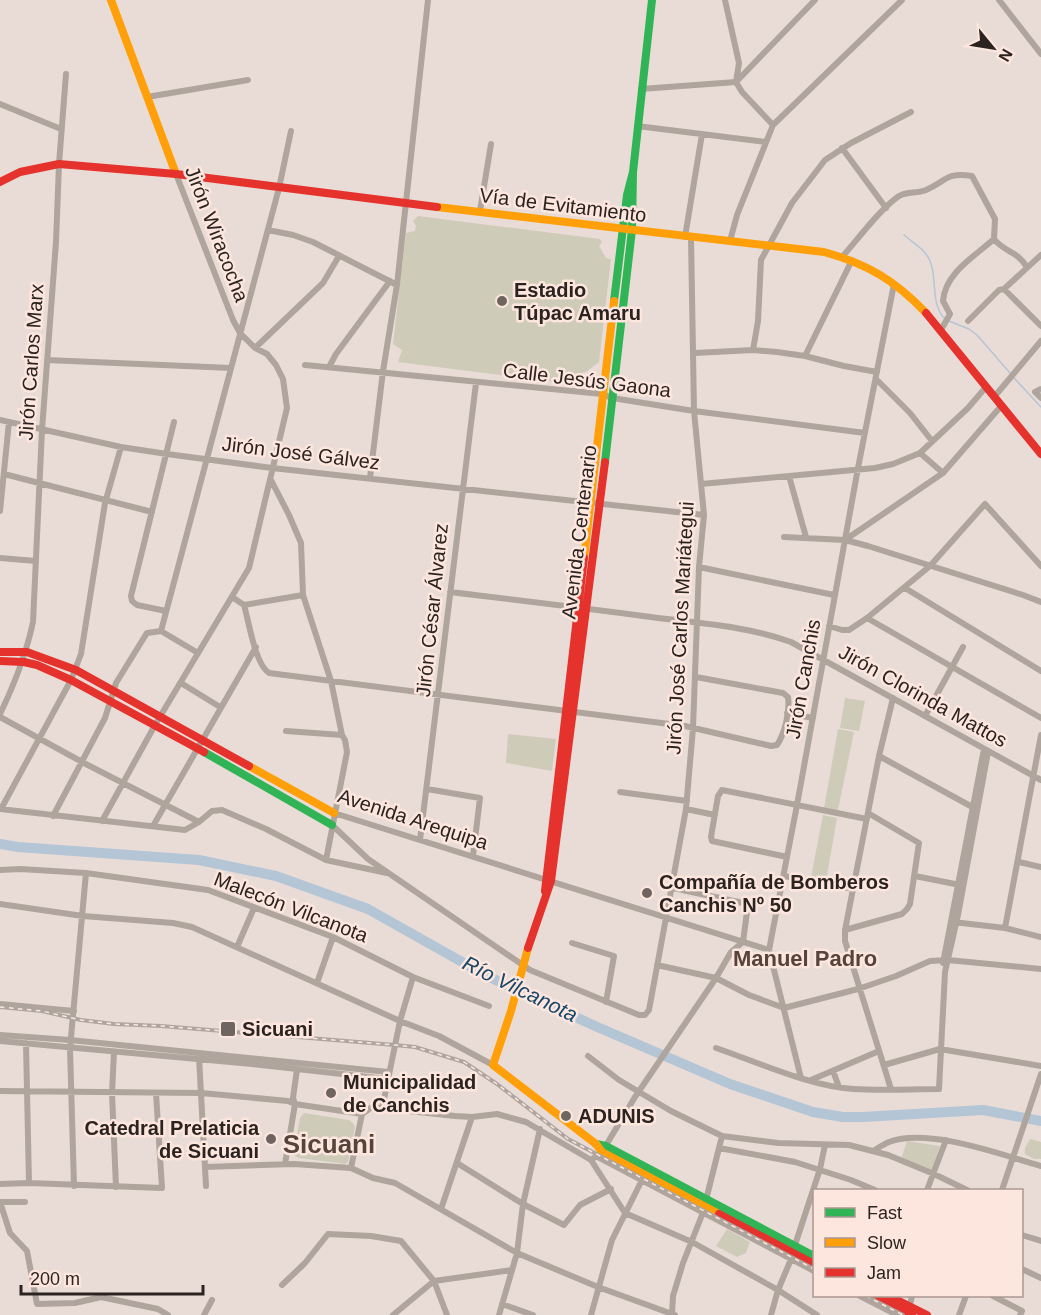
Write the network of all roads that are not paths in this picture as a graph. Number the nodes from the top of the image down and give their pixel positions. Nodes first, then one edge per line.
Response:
1 (111, 0) edge
2 (428, 0) edge
3 (652, 0) edge
4 (725, 0) edge
5 (902, 0) edge
6 (999, 0) edge
7 (813, 2) edge
8 (1041, 40) edge
9 (1035, 46) junction
10 (1041, 54) edge
11 (66, 74) dead end
12 (248, 80) dead end
13 (736, 82) junction
14 (641, 89) junction
15 (147, 97) junction
16 (0, 104) edge
17 (911, 112) dead end
18 (773, 125) junction
19 (638, 126) junction
20 (61, 129) junction
21 (291, 131) dead end
22 (702, 134) junction
23 (766, 142) junction
24 (491, 144) dead end
25 (842, 148) junction
26 (59, 164) junction
27 (176, 174) junction
28 (2, 179) edge
29 (279, 188) junction
30 (406, 202) junction
31 (886, 208) junction
32 (480, 211) junction
33 (627, 229) junction
34 (268, 230) junction
35 (688, 237) junction
36 (994, 239) junction
37 (730, 242) junction
38 (769, 244) junction
39 (1041, 255) edge
40 (339, 256) junction
41 (841, 257) junction
42 (852, 260) junction
43 (1027, 267) junction
44 (390, 281) junction
45 (895, 284) junction
46 (397, 285) junction
47 (1004, 289) junction
48 (968, 321) dead end
49 (1041, 326) edge
50 (941, 330) junction
51 (240, 333) junction
52 (1041, 341) edge
53 (255, 348) junction
54 (753, 350) junction
55 (695, 353) junction
56 (806, 356) junction
57 (47, 360) junction
58 (305, 365) dead end
59 (329, 367) junction
60 (231, 368) junction
61 (383, 371) junction
62 (877, 376) junction
63 (476, 383) junction
64 (986, 387) junction
65 (1041, 389) edge
66 (602, 394) junction
67 (995, 396) junction
68 (612, 398) junction
69 (1041, 398) edge
70 (1002, 405) junction
71 (694, 411) junction
72 (0, 420) edge
73 (9, 422) junction
74 (174, 422) dead end
75 (42, 430) junction
76 (865, 433) junction
77 (932, 441) junction
78 (121, 447) junction
79 (920, 453) junction
80 (167, 454) junction
81 (1041, 454) edge
82 (207, 459) junction
83 (272, 468) junction
84 (858, 468) junction
85 (943, 473) junction
86 (4, 474) junction
87 (789, 476) junction
88 (370, 478) junction
89 (271, 480) junction
90 (40, 483) junction
91 (702, 484) junction
92 (462, 488) junction
93 (106, 500) junction
94 (596, 502) junction
95 (0, 511) edge
96 (152, 512) junction
97 (704, 515) junction
98 (784, 537) dead end
99 (806, 537) junction
100 (845, 540) junction
101 (0, 558) edge
102 (36, 561) junction
103 (930, 566) junction
104 (1041, 566) edge
105 (699, 567) junction
106 (905, 588) junction
107 (450, 592) junction
108 (303, 595) junction
109 (834, 595) junction
110 (232, 597) junction
111 (1041, 602) edge
112 (244, 605) junction
113 (581, 608) junction
114 (166, 611) junction
115 (867, 618) junction
116 (697, 623) junction
117 (829, 626) junction
118 (161, 631) junction
119 (256, 647) junction
120 (963, 647) dead end
121 (0, 652) edge
122 (27, 652) junction
123 (198, 653) junction
124 (823, 660) junction
125 (0, 661) edge
126 (24, 662) junction
127 (951, 668) junction
128 (76, 670) junction
129 (1041, 671) edge
130 (696, 677) junction
131 (71, 680) junction
132 (331, 681) junction
133 (181, 683) junction
134 (114, 691) junction
135 (439, 696) junction
136 (893, 698) junction
137 (112, 702) junction
138 (220, 707) junction
139 (570, 712) junction
140 (787, 713) junction
141 (0, 716) edge
142 (925, 716) junction
143 (160, 717) junction
144 (813, 718) junction
145 (1041, 718) edge
146 (154, 725) junction
147 (693, 728) junction
148 (286, 731) dead end
149 (342, 735) junction
150 (1041, 735) edge
151 (40, 739) junction
152 (199, 744) junction
153 (986, 750) junction
154 (879, 756) junction
155 (82, 762) junction
156 (1033, 775) junction
157 (1041, 780) edge
158 (123, 783) junction
159 (427, 789) junction
160 (620, 792) dead end
161 (687, 801) junction
162 (164, 805) junction
163 (798, 805) junction
164 (975, 808) junction
165 (1, 809) edge
166 (686, 809) junction
167 (334, 813) junction
168 (715, 815) junction
169 (53, 816) junction
170 (868, 816) junction
171 (102, 821) junction
172 (199, 822) junction
173 (332, 825) junction
174 (153, 826) junction
175 (420, 840) junction
176 (473, 856) junction
177 (787, 857) junction
178 (326, 860) junction
179 (1018, 862) junction
180 (1041, 867) edge
181 (0, 870) edge
182 (86, 873) junction
183 (391, 874) junction
184 (784, 876) junction
185 (915, 876) junction
186 (548, 880) junction
187 (961, 885) junction
188 (673, 888) junction
189 (854, 889) junction
190 (0, 904) edge
191 (254, 908) junction
192 (83, 916) junction
193 (666, 918) junction
194 (954, 923) junction
195 (1005, 928) junction
196 (845, 930) junction
197 (333, 937) junction
198 (1041, 937) edge
199 (742, 942) junction
200 (572, 943) dead end
201 (237, 947) junction
202 (770, 950) junction
203 (945, 960) junction
204 (523, 965) junction
205 (657, 965) junction
206 (1041, 969) edge
207 (413, 977) junction
208 (716, 978) junction
209 (317, 983) junction
210 (858, 989) junction
211 (606, 1002) junction
212 (0, 1004) edge
213 (489, 1006) dead end
214 (784, 1008) junction
215 (74, 1011) junction
216 (400, 1021) junction
217 (0, 1035) edge
218 (70, 1040) junction
219 (0, 1041) edge
220 (26, 1043) junction
221 (70, 1048) junction
222 (716, 1048) dead end
223 (940, 1050) junction
224 (879, 1051) junction
225 (114, 1052) junction
226 (588, 1056) dead end
227 (199, 1057) junction
228 (493, 1065) junction
229 (884, 1065) junction
230 (1041, 1066) edge
231 (297, 1069) junction
232 (833, 1071) junction
233 (1041, 1074) edge
234 (388, 1076) junction
235 (801, 1078) junction
236 (811, 1080) junction
237 (839, 1087) junction
238 (891, 1089) junction
239 (0, 1091) edge
240 (27, 1091) junction
241 (201, 1092) junction
242 (70, 1093) junction
243 (156, 1093) junction
244 (112, 1094) junction
245 (295, 1104) junction
246 (382, 1109) junction
247 (362, 1114) junction
248 (472, 1117) junction
249 (540, 1129) junction
250 (722, 1136) junction
251 (946, 1140) junction
252 (825, 1145) junction
253 (719, 1148) junction
254 (872, 1152) junction
255 (599, 1154) junction
256 (1014, 1158) junction
257 (457, 1163) junction
258 (285, 1164) junction
259 (1041, 1166) edge
260 (205, 1167) junction
261 (351, 1168) junction
262 (820, 1169) junction
263 (934, 1174) junction
264 (646, 1175) junction
265 (29, 1183) junction
266 (0, 1184) edge
267 (74, 1186) junction
268 (206, 1186) dead end
269 (116, 1187) junction
270 (611, 1189) junction
271 (814, 1189) edge
272 (869, 1189) edge
273 (928, 1189) edge
274 (963, 1189) edge
275 (1003, 1189) edge
276 (813, 1191) edge
277 (0, 1202) edge
278 (25, 1202) dead end
279 (523, 1204) junction
280 (705, 1206) junction
281 (441, 1209) junction
282 (625, 1213) junction
283 (1023, 1235) edge
284 (1041, 1241) edge
285 (692, 1242) junction
286 (517, 1253) junction
287 (793, 1253) junction
288 (813, 1256) edge
289 (813, 1263) edge
290 (1023, 1269) edge
291 (512, 1270) junction
292 (813, 1270) edge
293 (1041, 1278) edge
294 (434, 1281) junction
295 (282, 1285) dead end
296 (598, 1287) junction
297 (778, 1290) junction
298 (862, 1297) edge
299 (877, 1297) edge
300 (890, 1297) edge
301 (912, 1297) edge
302 (966, 1297) edge
303 (995, 1297) edge
304 (212, 1300) dead end
305 (502, 1304) junction
306 (910, 1312) edge
307 (1021, 1313) edge
308 (448, 1314) edge
309 (168, 1315) edge
310 (204, 1315) edge
311 (393, 1315) edge
312 (499, 1315) edge
313 (533, 1315) edge
314 (591, 1315) edge
315 (673, 1315) edge
316 (771, 1315) edge
317 (817, 1315) edge
318 (897, 1315) edge
319 (927, 1315) edge
320 (959, 1315) edge

1 - 15 main road, Jirón Wiracocha
2 - 30 street
3 - 14 main road
4 - 13 street
5 - 18 street
6 - 9 street
7 - 13 street
8 - 9 street
9 - 10 street
11 - 20 street, Jirón Carlos Marx
12 - 15 street
13 - 14 street
13 - 18 street
14 - 19 main road
15 - 27 main road, Jirón Wiracocha
16 - 20 street
17 - 25 street
18 - 23 street
19 - 22 street
19 - 33 main road
20 - 26 street, Jirón Carlos Marx
21 - 29 street
22 - 23 street
22 - 35 street, Jirón José Carlos Mariátegui
23 - 37 street
24 - 32 street
25 - 31 street
25 - 38 street
26 - 27 main road, Vía de Evitamiento
26 - 28 main road, Vía de Evitamiento
26 - 57 street, Jirón Carlos Marx
27 - 29 main road, Vía de Evitamiento
27 - 51 street, Jirón Wiracocha
29 - 30 main road, Vía de Evitamiento
29 - 34 street
30 - 32 main road, Vía de Evitamiento
30 - 46 street
31 - 36 street
31 - 41 street
32 - 33 main road, Vía de Evitamiento
33 - 35 main road, Vía de Evitamiento
33 - 66 main road
33 - 68 main road, Avenida Centenario
34 - 40 street
34 - 51 street
35 - 37 main road, Vía de Evitamiento
35 - 55 street, Jirón José Carlos Mariátegui
36 - 43 street
36 - 50 street
37 - 38 main road, Vía de Evitamiento
38 - 41 main road, Vía de Evitamiento
38 - 54 street
39 - 43 street
40 - 44 street
40 - 53 street
41 - 42 main road, Vía de Evitamiento
42 - 45 main road, Vía de Evitamiento
42 - 56 street
43 - 47 street
44 - 46 street
44 - 59 street
45 - 50 main road, Vía de Evitamiento
45 - 62 street, Jirón Canchis
46 - 61 street
47 - 48 street
47 - 49 street
50 - 64 main road, Vía de Evitamiento
51 - 53 street, Jirón Wiracocha
51 - 60 street
52 - 67 street
53 - 83 street, Jirón Wiracocha
54 - 55 street
54 - 56 street
55 - 71 street, Jirón José Carlos Mariátegui
56 - 62 street
57 - 60 street
57 - 75 street, Jirón Carlos Marx
58 - 59 street, Calle Jesús Gaona
59 - 61 street, Calle Jesús Gaona
60 - 82 street
61 - 63 street, Calle Jesús Gaona
61 - 88 street
62 - 76 street, Jirón Canchis
62 - 77 street
63 - 66 street, Calle Jesús Gaona
63 - 92 street, Jirón César Álvarez
64 - 67 main road, Vía de Evitamiento
64 - 77 street
65 - 69 street
66 - 68 street, Calle Jesús Gaona
66 - 94 main road
67 - 70 main road, Vía de Evitamiento
68 - 71 street, Calle Jesús Gaona
68 - 94 main road, Avenida Centenario
70 - 81 main road, Vía de Evitamiento
70 - 85 street
71 - 76 street, Calle Jesús Gaona
71 - 91 street, Jirón José Carlos Mariátegui
72 - 73 street, Jirón José Gálvez
73 - 75 street, Jirón José Gálvez
73 - 86 street
74 - 80 street
75 - 78 street, Jirón José Gálvez
75 - 90 street, Jirón Carlos Marx
76 - 84 street, Jirón Canchis
77 - 79 street
78 - 80 street, Jirón José Gálvez
78 - 93 street
79 - 84 street
79 - 85 street
80 - 82 street, Jirón José Gálvez
80 - 96 street
82 - 83 street, Jirón José Gálvez
82 - 114 street
83 - 88 street, Jirón José Gálvez
83 - 89 street, Jirón Wiracocha
84 - 87 street
84 - 100 street, Jirón Canchis
85 - 100 street
86 - 90 street
86 - 95 street
87 - 91 street
87 - 99 street
88 - 92 street, Jirón José Gálvez
89 - 108 street
89 - 110 street, Jirón Wiracocha
90 - 93 street
90 - 102 street, Jirón Carlos Marx
91 - 97 street, Jirón José Carlos Mariátegui
92 - 94 street, Jirón José Gálvez
92 - 107 street, Jirón César Álvarez
93 - 96 street
93 - 128 street
94 - 97 street, Jirón José Gálvez
94 - 113 main road
96 - 114 street
97 - 105 street, Jirón José Carlos Mariátegui
98 - 99 street
99 - 100 street
100 - 103 street
100 - 109 street, Jirón Canchis
101 - 102 street
102 - 122 street, Jirón Carlos Marx
103 - 104 street
103 - 106 street
103 - 111 street
105 - 109 street
105 - 116 street, Jirón José Carlos Mariátegui
106 - 115 street
106 - 129 street
107 - 113 street, Jirón Clorinda Mattos
107 - 135 street, Jirón César Álvarez
108 - 112 street
108 - 132 street
109 - 117 street, Jirón Canchis
110 - 112 street
110 - 123 street, Jirón Wiracocha
112 - 119 street
113 - 116 street, Jirón Clorinda Mattos
113 - 139 main road
114 - 118 street
115 - 117 street
115 - 127 street
116 - 124 street, Jirón Clorinda Mattos
116 - 130 street, Jirón José Carlos Mariátegui
117 - 124 street, Jirón Canchis
118 - 123 street
118 - 134 street
119 - 132 street
119 - 138 street
120 - 127 street
121 - 122 main road, Avenida Arequipa
122 - 126 street, Jirón Carlos Marx
122 - 128 main road, Avenida Arequipa
123 - 133 street, Jirón Wiracocha
124 - 136 street, Jirón Clorinda Mattos
124 - 144 street, Jirón Canchis
125 - 126 main road, Avenida Arequipa
126 - 131 main road, Avenida Arequipa
126 - 141 street, Jirón Carlos Marx
127 - 142 street
127 - 145 street
128 - 131 street
128 - 134 main road, Avenida Arequipa
130 - 140 street
130 - 147 street, Jirón José Carlos Mariátegui
131 - 137 main road, Avenida Arequipa
131 - 151 street
132 - 135 street
132 - 149 street
133 - 138 street
133 - 143 street, Jirón Wiracocha
134 - 137 street
134 - 143 main road, Avenida Arequipa
135 - 139 street
135 - 159 street, Jirón César Álvarez
136 - 142 street, Jirón Clorinda Mattos
136 - 154 street
137 - 146 main road, Avenida Arequipa
137 - 155 street
138 - 152 street
139 - 147 street
139 - 186 main road
140 - 144 street
140 - 147 street
141 - 151 street
142 - 153 street, Jirón Clorinda Mattos
143 - 146 street, Jirón Wiracocha
143 - 152 main road, Avenida Arequipa
144 - 163 street, Jirón Canchis
146 - 152 main road, Avenida Arequipa
146 - 158 street, Jirón Wiracocha
147 - 161 street, Jirón José Carlos Mariátegui
148 - 149 street
149 - 167 street
150 - 156 street
151 - 155 street
151 - 165 street
152 - 162 street
152 - 167 main road, Avenida Arequipa
152 - 173 main road, Avenida Arequipa
153 - 156 street, Jirón Clorinda Mattos
153 - 164 street
154 - 164 street
154 - 170 street
155 - 158 street
155 - 169 street
156 - 157 street, Jirón Clorinda Mattos
156 - 179 street
158 - 162 street
158 - 171 street, Jirón Wiracocha
159 - 175 street, Jirón César Álvarez
159 - 176 street
160 - 161 street
161 - 166 street, Jirón José Carlos Mariátegui
162 - 172 street
162 - 174 street
163 - 168 street
163 - 170 street
163 - 177 street, Jirón Canchis
164 - 187 street
165 - 169 street
166 - 168 street
166 - 188 street, Jirón José Carlos Mariátegui
167 - 173 street
167 - 175 street, Avenida Arequipa
168 - 177 street
169 - 171 street
170 - 185 street
170 - 189 street
171 - 174 street
172 - 174 street
172 - 178 street
173 - 178 street
173 - 183 street
175 - 176 street, Avenida Arequipa
176 - 186 street, Avenida Arequipa
177 - 184 street, Jirón Canchis
178 - 183 street
179 - 180 street
179 - 195 street
181 - 182 street, Malecón Vilcanota
182 - 191 street, Malecón Vilcanota
182 - 192 street
183 - 204 street
184 - 189 street
184 - 202 street, Jirón Canchis
185 - 187 street
185 - 196 street
186 - 193 street, Avenida Arequipa
186 - 204 main road
187 - 194 street
188 - 193 street, Jirón José Carlos Mariátegui
188 - 199 street
189 - 196 street
190 - 192 street
191 - 197 street, Malecón Vilcanota
191 - 201 street
192 - 201 street
192 - 215 street
193 - 199 street, Avenida Arequipa
193 - 205 street, Jirón José Carlos Mariátegui
194 - 195 street
194 - 203 street
195 - 198 street
196 - 210 street
197 - 207 street, Malecón Vilcanota
197 - 209 street
199 - 202 street, Avenida Arequipa
199 - 208 street
200 - 211 street
201 - 209 street
202 - 214 street, Jirón Canchis
203 - 206 street
203 - 210 street
203 - 223 street
204 - 211 street
204 - 228 main road
205 - 208 street
205 - 211 street, Jirón José Carlos Mariátegui
207 - 213 street, Malecón Vilcanota
207 - 216 street
208 - 214 street
208 - 255 street
209 - 216 street
210 - 214 street
210 - 224 street
212 - 215 street
214 - 235 street, Jirón Canchis
215 - 218 street
216 - 228 street
216 - 234 street
217 - 218 street
218 - 221 street
218 - 227 street
219 - 220 street
220 - 221 street
220 - 240 street
221 - 225 street
221 - 242 street
222 - 235 street
223 - 229 street
223 - 230 street
223 - 238 street
224 - 229 street
224 - 232 street
225 - 227 street
225 - 244 street
226 - 250 street
227 - 231 street
227 - 234 street
227 - 241 street
228 - 255 main road
229 - 238 street
231 - 234 street
231 - 245 street
232 - 236 street
232 - 237 street
233 - 256 street
234 - 246 street
235 - 236 street
236 - 237 street
237 - 238 street
239 - 240 street
240 - 242 street
240 - 265 street
241 - 243 street
241 - 245 street
241 - 260 street
242 - 244 street
242 - 267 street
243 - 244 street
243 - 269 street
244 - 269 street
245 - 247 street
245 - 258 street
246 - 247 street
246 - 248 street
247 - 261 street
248 - 249 street
248 - 257 street
249 - 255 street
249 - 279 street
250 - 252 street
250 - 253 street
251 - 254 street
251 - 256 street
251 - 263 street
252 - 254 street
252 - 262 street
253 - 262 street
253 - 280 street
254 - 263 street
255 - 264 main road
255 - 270 street
256 - 259 street
256 - 275 street
257 - 279 street
257 - 281 street
258 - 260 street
258 - 261 street
260 - 268 street
261 - 281 street
262 - 271 street
262 - 272 street
263 - 273 street
263 - 274 street
264 - 280 main road
264 - 282 street
265 - 266 street
265 - 267 street
267 - 269 street
270 - 279 street
270 - 282 street
276 - 287 street
277 - 278 street
277 - 309 street
279 - 286 street
280 - 285 street
280 - 287 main road
281 - 286 street
282 - 285 street
282 - 296 street
283 - 284 street
285 - 297 street
285 - 315 street
286 - 291 street
286 - 296 street
287 - 288 main road
287 - 289 main road
287 - 292 street
287 - 297 street
290 - 293 street
291 - 294 street
291 - 305 street
294 - 295 street
294 - 308 street
294 - 311 street
296 - 314 street
296 - 315 street
297 - 316 street
297 - 317 street
298 - 318 street
299 - 306 main road
300 - 306 main road
301 - 306 street
302 - 320 street
303 - 307 street
304 - 310 street
305 - 312 street
305 - 313 street
306 - 319 main road

